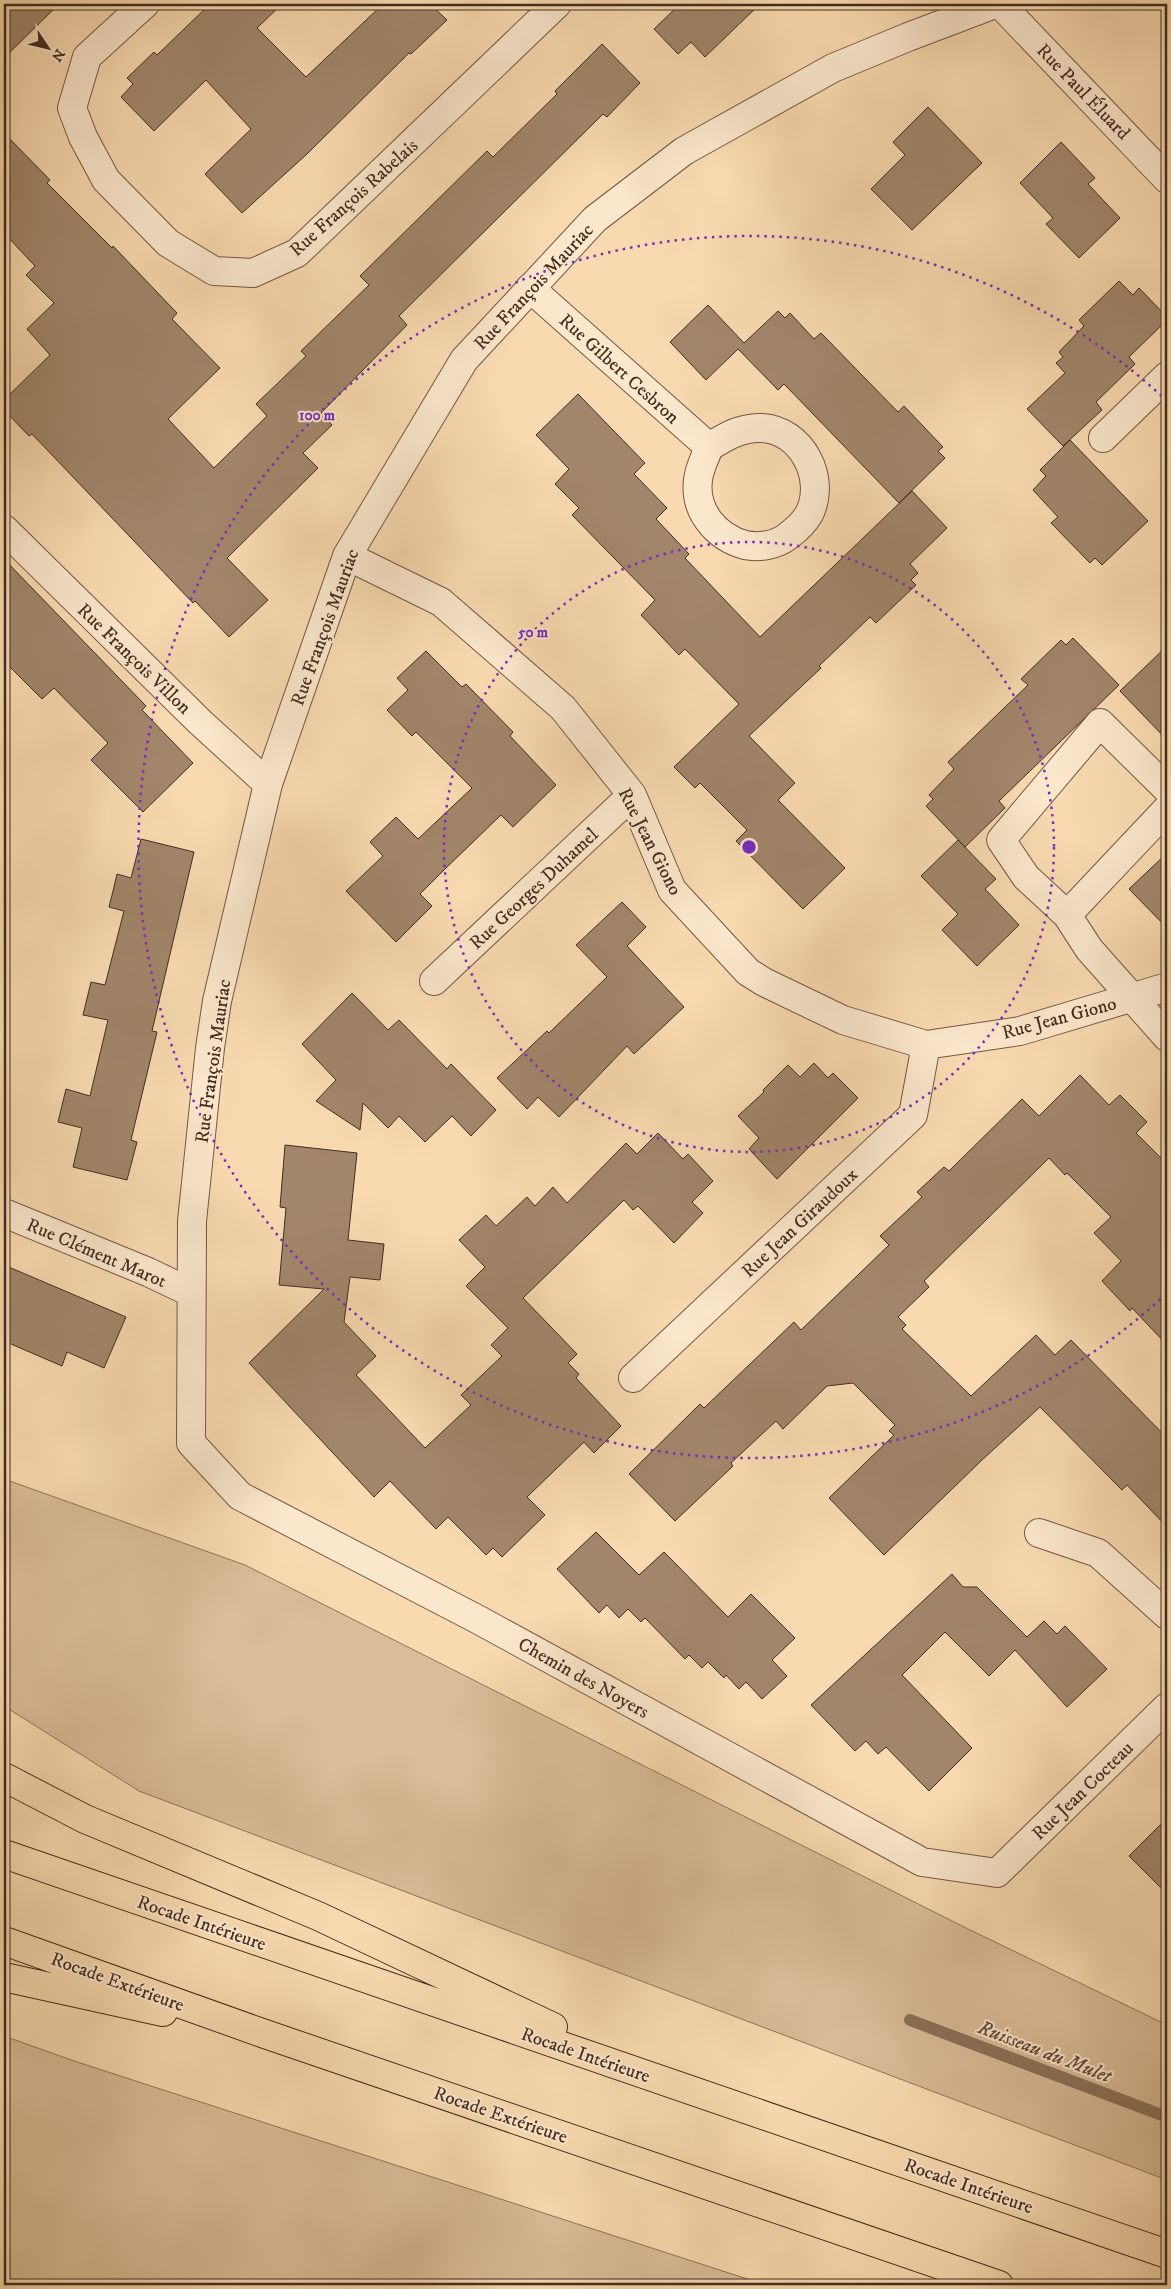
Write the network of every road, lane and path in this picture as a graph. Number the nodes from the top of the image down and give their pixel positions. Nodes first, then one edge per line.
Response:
1 (145, 4) edge
2 (557, 4) edge
3 (995, 4) edge
4 (1000, 4) edge
5 (1167, 179) edge
6 (530, 288) junction
7 (1167, 376) edge
8 (1103, 438) dead end
9 (709, 448) junction
10 (4, 530) edge
11 (347, 556) junction
12 (268, 784) junction
13 (1167, 789) edge
14 (632, 795) junction
15 (1167, 809) edge
16 (1067, 915) junction
17 (434, 981) dead end
18 (1167, 987) edge
19 (1131, 997) junction
20 (1167, 1037) edge
21 (926, 1045) junction
22 (4, 1213) edge
23 (190, 1292) junction
24 (633, 1378) dead end
25 (191, 1442) joint
26 (1039, 1532) dead end
27 (1167, 1615) edge
28 (1167, 1707) edge
29 (4, 1777) edge
30 (4, 1854) edge
31 (997, 1874) joint
32 (4, 1940) edge
33 (4, 1977) edge
34 (265, 2034) junction
35 (672, 2083) junction
36 (1167, 2254) edge
37 (999, 2285) edge

1 - 2 street, Rue François Rabelais
3 - 6 street, Rue François Mauriac
4 - 5 street, Rue Paul Éluard
6 - 9 street, Rue Gilbert Cesbron
6 - 11 street, Rue François Mauriac
7 - 8 street
9 - 9 street
10 - 12 street, Rue François Villon
11 - 12 street, Rue François Mauriac
11 - 14 street, Rue Jean Giono
12 - 23 street, Rue François Mauriac
13 - 16 street
14 - 17 street, Rue Georges Duhamel
14 - 21 street, Rue Jean Giono
15 - 16 street
16 - 19 street
18 - 19 street, Rue Jean Giono
19 - 20 street
19 - 21 street, Rue Jean Giono
21 - 24 street, Rue Jean Giraudoux
22 - 23 street, Rue Clément Marot
23 - 25 street, Rue François Mauriac
25 - 31 street, Chemin des Noyers
26 - 27 street
28 - 31 street, Rue Jean Cocteau
29 - 35 highway
30 - 35 highway, Rocade Intérieure
32 - 34 highway, Rocade Extérieure
33 - 34 highway
34 - 37 highway, Rocade Extérieure
35 - 36 highway, Rocade Intérieure

